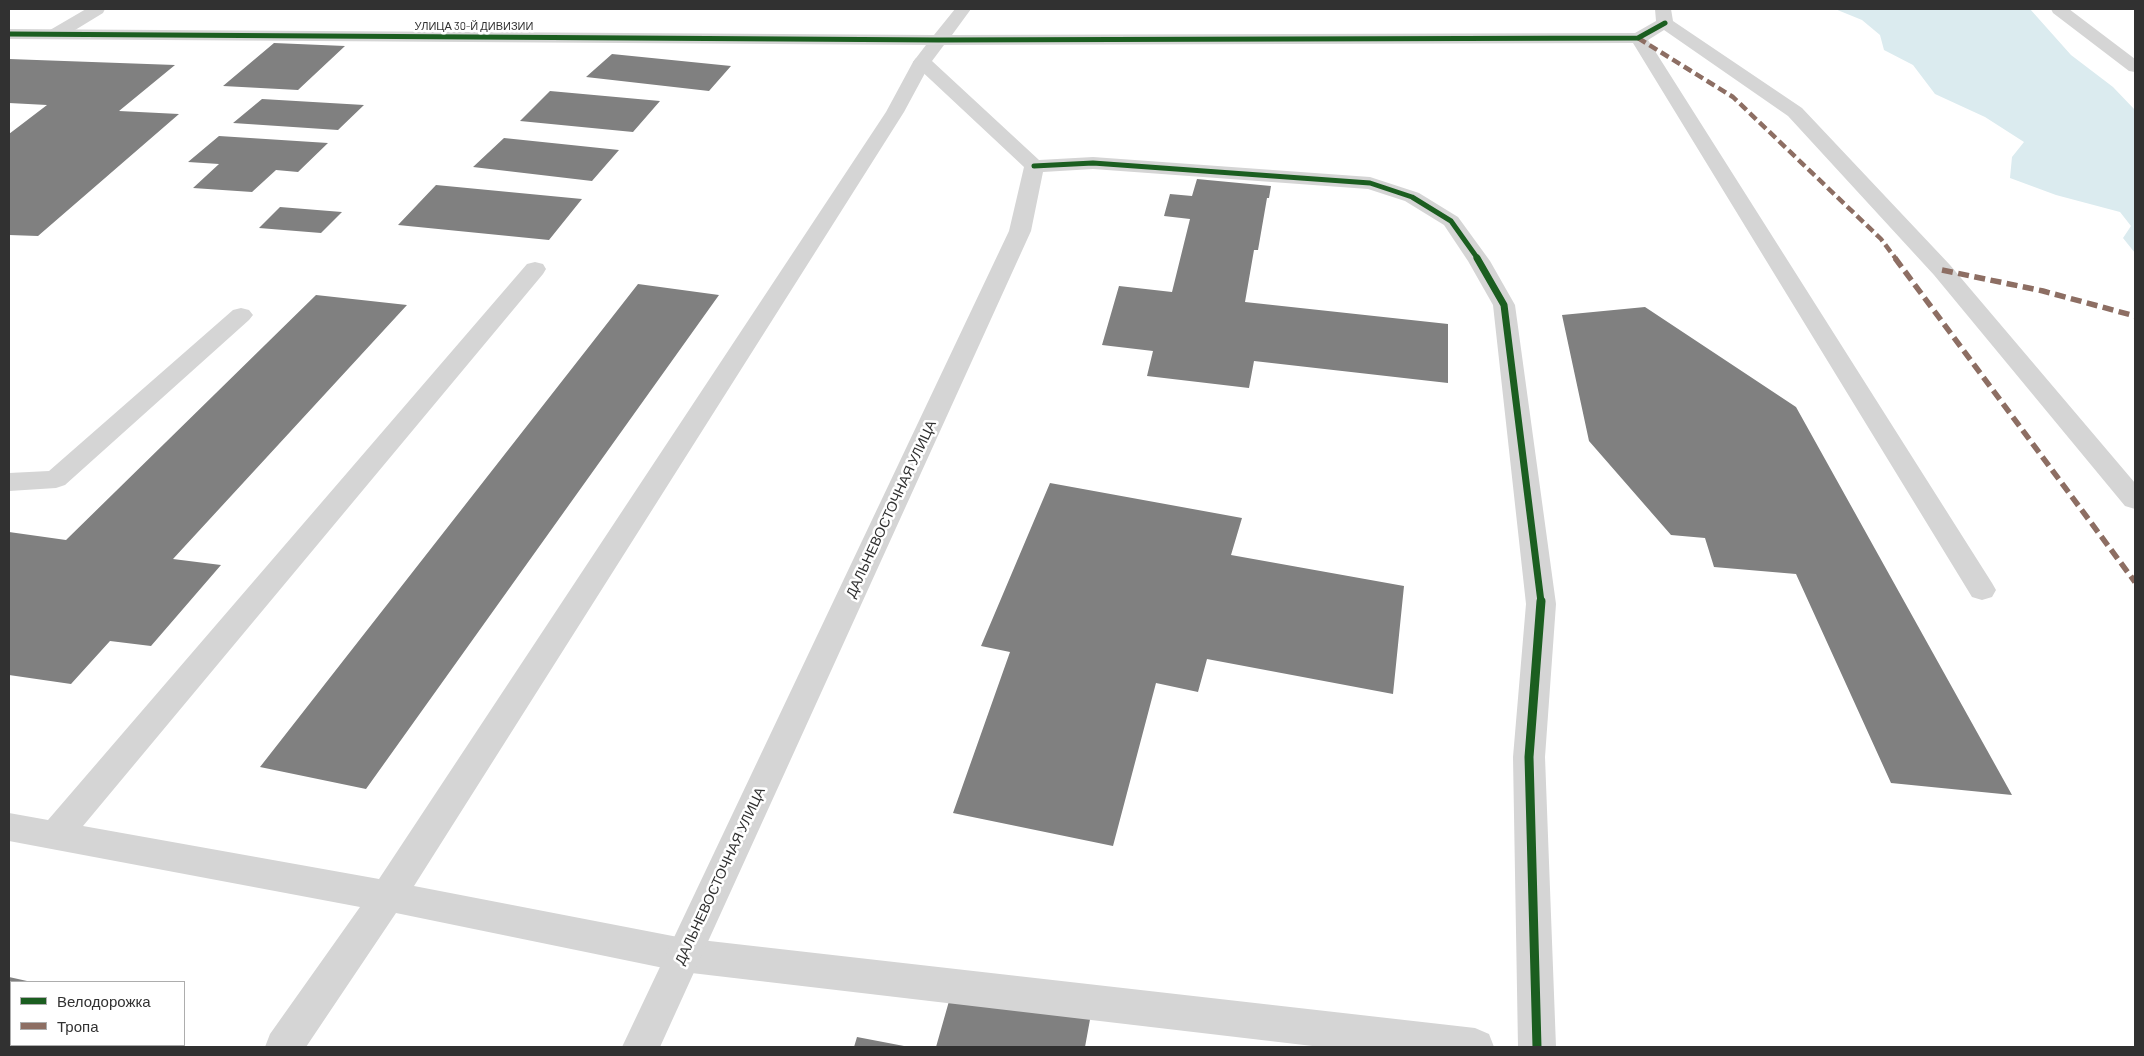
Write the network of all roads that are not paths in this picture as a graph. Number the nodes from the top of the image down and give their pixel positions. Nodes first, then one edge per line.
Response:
1 (96, 9) edge
2 (963, 9) edge
3 (2059, 9) edge
4 (1664, 16) edge
5 (9, 34) edge
6 (56, 34) junction
7 (1638, 38) junction
8 (940, 40) junction
9 (922, 62) junction
10 (2135, 67) edge
11 (1034, 166) junction
12 (535, 269) dead end
13 (241, 315) dead end
14 (9, 482) edge
15 (2135, 500) edge
16 (1982, 590) dead end
17 (9, 827) edge
18 (55, 835) junction
19 (387, 896) junction
20 (683, 955) junction
21 (284, 1047) edge
22 (641, 1047) edge
23 (1476, 1047) edge
24 (1537, 1047) edge

1 - 6 street
2 - 8 street
3 - 10 street
4 - 7 street
4 - 15 street
5 - 6 street, УЛИЦА 30-Й ДИВИЗИИ
6 - 8 street, УЛИЦА 30-Й ДИВИЗИИ
7 - 8 street, УЛИЦА 30-Й ДИВИЗИИ
7 - 16 street
8 - 9 street
9 - 11 street
9 - 19 street
11 - 20 street, ДАЛЬНЕВОСТОЧНАЯ УЛИЦА
11 - 24 street
12 - 18 street
13 - 14 street
17 - 18 street
18 - 19 street
19 - 20 street
19 - 21 street
20 - 22 street, ДАЛЬНЕВОСТОЧНАЯ УЛИЦА
20 - 23 street

